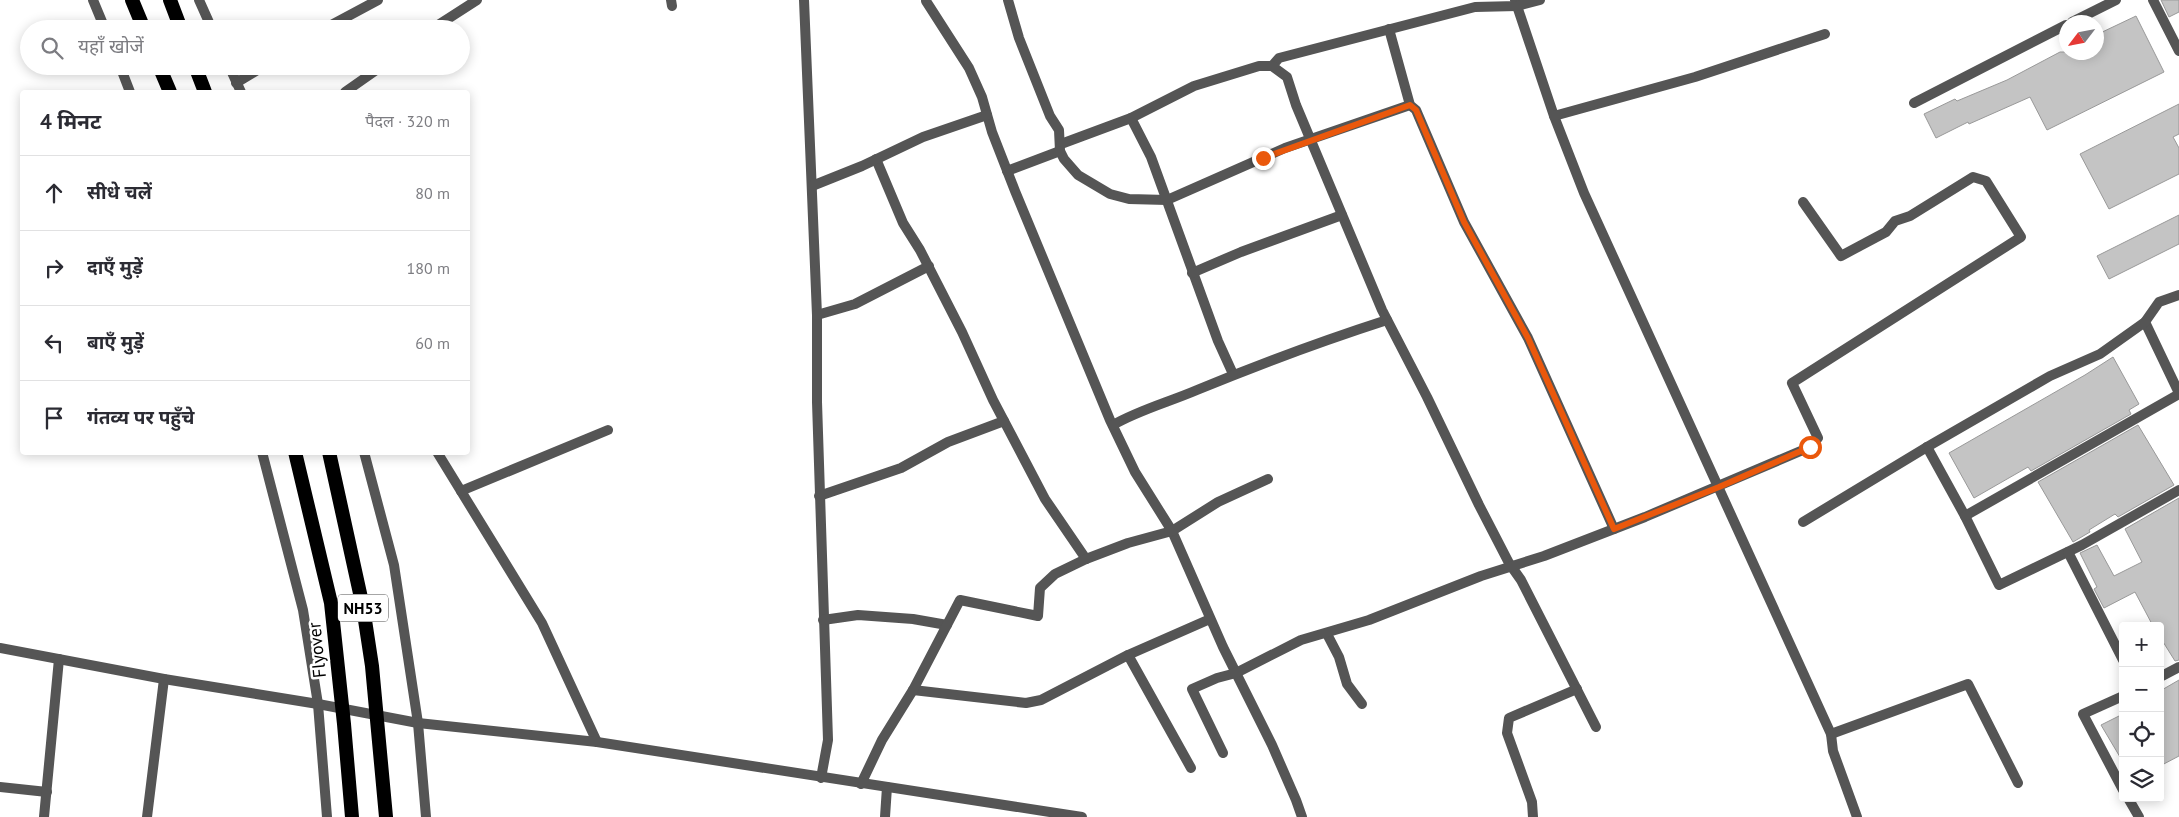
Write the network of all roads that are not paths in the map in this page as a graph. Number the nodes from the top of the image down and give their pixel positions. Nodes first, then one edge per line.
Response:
1 (93, 0) edge
2 (132, 0) edge
3 (170, 0) edge
4 (199, 0) edge
5 (378, 0) edge
6 (478, 0) edge
7 (804, 0) edge
8 (1008, 0) edge
9 (1540, 0) edge
10 (2116, 0) edge
11 (2153, 0) edge
12 (926, 1) edge
13 (1516, 3) edge
14 (2086, 15) edge
15 (101, 20) edge
16 (140, 20) edge
17 (178, 20) edge
18 (208, 20) edge
19 (341, 20) edge
20 (446, 20) edge
21 (1389, 29) junction
22 (2059, 29) edge
23 (1825, 34) dead end
24 (2179, 52) edge
25 (1272, 66) junction
26 (123, 75) edge
27 (163, 75) edge
28 (198, 75) edge
29 (233, 75) edge
30 (254, 75) edge
31 (369, 75) edge
32 (239, 88) edge
33 (129, 90) edge
34 (169, 90) edge
35 (204, 90) edge
36 (348, 90) edge
37 (1914, 103) dead end
38 (1410, 105) junction
39 (987, 115) junction
40 (1554, 116) junction
41 (1131, 118) junction
42 (1310, 141) junction
43 (1060, 147) junction
44 (876, 159) junction
45 (1007, 171) junction
46 (812, 186) junction
47 (1166, 200) junction
48 (1803, 202) dead end
49 (1342, 215) junction
50 (929, 266) junction
51 (1192, 273) junction
52 (2179, 295) edge
53 (817, 315) junction
54 (1387, 320) junction
55 (2145, 322) junction
56 (1233, 374) junction
57 (2179, 394) edge
58 (1004, 421) junction
59 (1112, 426) junction
60 (608, 430) dead end
61 (1927, 447) junction
62 (263, 455) edge
63 (296, 455) edge
64 (330, 455) edge
65 (365, 455) edge
66 (439, 455) edge
67 (1268, 479) dead end
68 (1719, 487) junction
69 (2179, 490) edge
70 (461, 491) junction
71 (819, 496) junction
72 (1966, 516) junction
73 (1803, 522) dead end
74 (1614, 529) junction
75 (1172, 531) junction
76 (2068, 552) junction
77 (1086, 559) junction
78 (1513, 566) junction
79 (1210, 619) junction
80 (823, 620) junction
81 (947, 625) junction
82 (1327, 634) junction
83 (0, 648) edge
84 (2119, 652) edge
85 (1128, 655) junction
86 (59, 659) junction
87 (2179, 667) edge
88 (1236, 673) junction
89 (2164, 675) edge
90 (164, 679) junction
91 (1577, 689) junction
92 (913, 690) junction
93 (2119, 698) edge
94 (318, 704) junction
95 (1362, 704) dead end
96 (418, 724) junction
97 (1596, 727) dead end
98 (1831, 734) junction
99 (597, 742) junction
100 (1223, 753) dead end
101 (1191, 768) dead end
102 (821, 778) junction
103 (2119, 782) edge
104 (2018, 783) dead end
105 (862, 784) junction
106 (887, 787) junction
107 (0, 788) edge
108 (47, 792) junction
109 (2130, 802) edge
110 (44, 817) edge
111 (147, 817) edge
112 (326, 817) edge
113 (352, 817) edge
114 (386, 817) edge
115 (426, 817) edge
116 (885, 817) edge
117 (1082, 817) edge
118 (1302, 817) edge
119 (1533, 817) edge
120 (1858, 817) edge
121 (2139, 817) edge

1 - 15 street
2 - 16 highway
3 - 17 highway
4 - 18 street
5 - 19 street
6 - 20 street
7 - 46 street
8 - 43 street
9 - 13 street
10 - 14 street
11 - 24 street
12 - 39 street
13 - 21 street
13 - 40 street
21 - 25 street
21 - 38 street
22 - 37 street
23 - 40 street
25 - 41 street
25 - 42 street
26 - 33 street
27 - 34 highway
28 - 35 highway
29 - 32 street
30 - 32 street
31 - 36 street
38 - 42 street
38 - 74 street
39 - 44 street
39 - 45 street
40 - 68 street
41 - 43 street
41 - 47 street
42 - 47 street
42 - 49 street
43 - 45 street
43 - 47 street
44 - 46 street
44 - 50 street
45 - 59 street
46 - 53 street
47 - 51 street
48 - 68 street
49 - 51 street
49 - 54 street
50 - 53 street
50 - 58 street
51 - 56 street
52 - 55 street
53 - 71 street
54 - 56 street
54 - 78 street
55 - 57 street
55 - 61 street
56 - 59 street
57 - 72 street
58 - 71 street
58 - 77 street
59 - 75 street
60 - 70 street
61 - 72 street
61 - 73 street
62 - 94 street
63 - 113 highway, Flyover / NH53
64 - 114 highway, NH53
65 - 96 street
66 - 70 street
67 - 75 street
68 - 74 street
68 - 98 street
69 - 76 street
70 - 99 street
71 - 80 street
72 - 76 street
74 - 78 street
75 - 77 street
75 - 79 street
76 - 84 street
77 - 81 street
78 - 82 street
78 - 91 street
79 - 85 street
79 - 88 street
80 - 81 street
80 - 102 street
81 - 92 street
82 - 88 street
82 - 95 street
83 - 86 street
85 - 92 street
85 - 101 street
86 - 90 street
86 - 108 street
87 - 89 street
88 - 100 street
88 - 118 street
90 - 94 street
90 - 111 street
91 - 97 street
91 - 119 street
92 - 105 street
93 - 103 street
94 - 96 street
94 - 112 street
96 - 99 street
96 - 115 street
98 - 104 street
98 - 120 street
99 - 102 street
102 - 105 street
105 - 106 street
106 - 116 street
106 - 117 street
107 - 108 street
108 - 110 street
109 - 121 street

